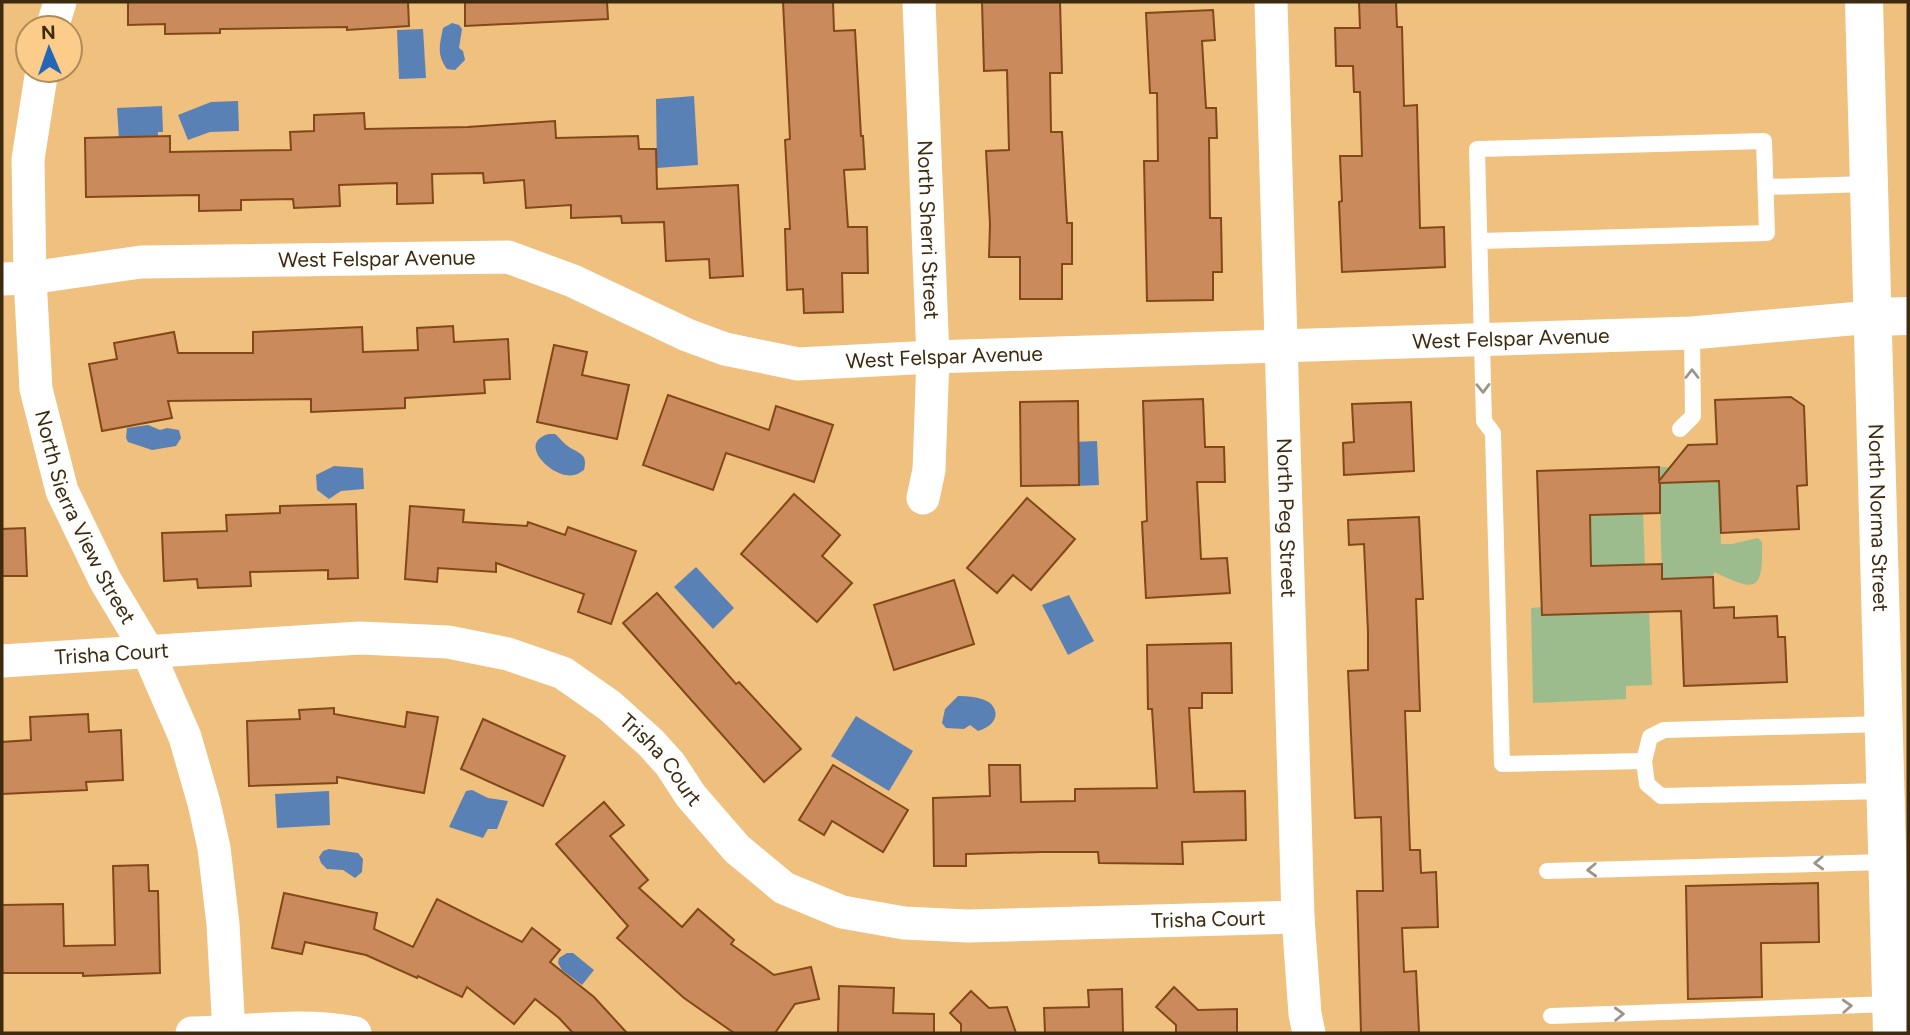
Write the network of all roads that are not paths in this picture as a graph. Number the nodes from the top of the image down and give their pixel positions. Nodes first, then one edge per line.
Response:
1 (919, 2) edge
2 (1271, 2) edge
3 (1864, 2) edge
4 (40, 84) edge
5 (1869, 184) junction
6 (1766, 187) junction
7 (1480, 241) junction
8 (16, 279) edge
9 (1890, 316) edge
10 (1692, 333) junction
11 (1482, 340) junction
12 (1282, 345) junction
13 (933, 357) junction
14 (1680, 429) dead end
15 (923, 498) dead end
16 (1894, 611) edge
17 (148, 652) junction
18 (2, 661) edge
19 (1884, 724) junction
20 (1644, 761) junction
21 (1886, 790) junction
22 (1887, 862) junction
23 (1547, 871) dead end
24 (1298, 917) junction
25 (1551, 1016) dead end
26 (1892, 1019) edge
27 (192, 1033) edge
28 (229, 1033) edge
29 (355, 1033) edge
30 (1309, 1033) edge

1 - 13 street, North Sherri Street
2 - 12 street, North Peg Street
3 - 5 main road, North Norma Street
4 - 8 street, North Sierra View Street
5 - 6 lane
5 - 9 main road, North Norma Street
6 - 7 lane
6 - 7 lane
7 - 11 lane
8 - 13 street, West Felspar Avenue
8 - 17 street, North Sierra View Street
9 - 10 street, West Felspar Avenue
9 - 16 main road, North Norma Street
10 - 11 street, West Felspar Avenue
14 -> 10 lane
11 - 12 street, West Felspar Avenue
11 -> 20 lane
12 - 13 street, West Felspar Avenue
12 - 24 street, North Peg Street
13 - 15 street, North Sherri Street
16 - 19 main road, North Norma Street
17 - 18 street, Trisha Court
17 - 24 street, Trisha Court
17 - 28 street, North Sierra View Street
19 - 20 lane
19 - 21 main road, North Norma Street
20 - 21 lane
21 - 22 main road, North Norma Street
22 -> 23 lane
22 - 26 main road, North Norma Street
24 - 30 street, North Peg Street
25 -> 26 lane
27 - 28 street
28 - 29 street

